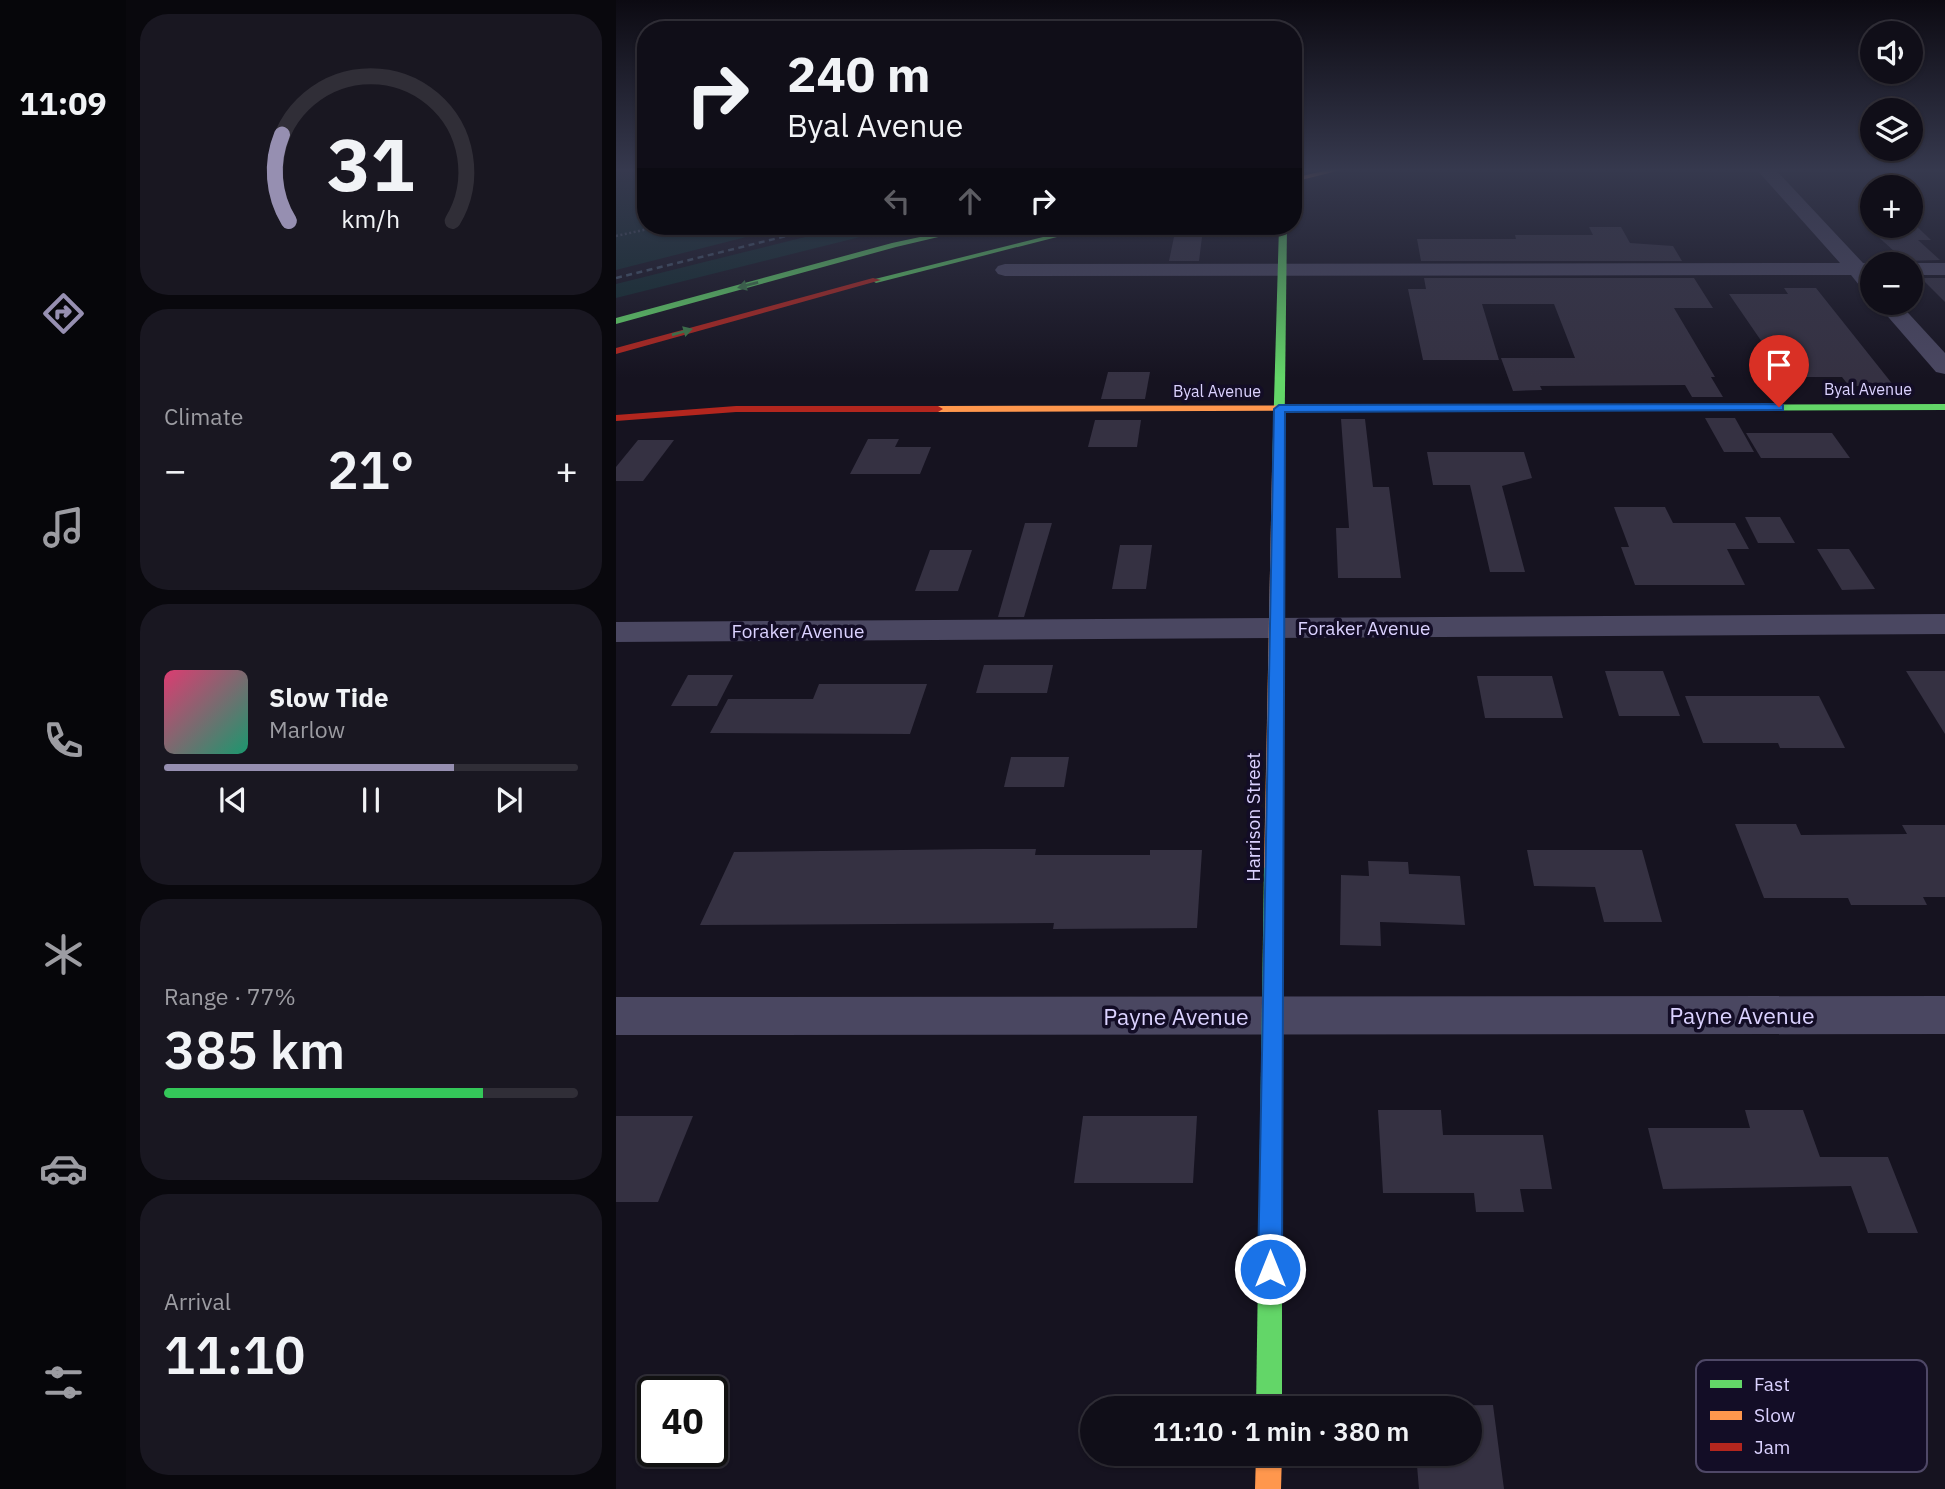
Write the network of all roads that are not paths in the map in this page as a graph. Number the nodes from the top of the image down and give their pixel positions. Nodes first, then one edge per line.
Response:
1 (920, 239) edge
2 (1039, 239) edge
3 (1283, 239) edge
4 (1835, 239) edge
5 (1860, 264) edge
6 (1282, 269) junction
7 (1860, 269) edge
8 (1923, 269) edge
9 (1945, 269) edge
10 (1006, 270) dead end
11 (1898, 315) edge
12 (616, 321) edge
13 (616, 351) edge
14 (1945, 367) edge
15 (1945, 407) edge
16 (1279, 409) junction
17 (616, 418) edge
18 (1945, 624) edge
19 (1275, 628) junction
20 (616, 632) edge
21 (1945, 1015) edge
22 (616, 1016) edge
23 (1272, 1017) junction
24 (1269, 1396) edge
25 (1269, 1466) edge
26 (1268, 1489) edge

1 -> 12 main road
13 -> 2 main road
3 - 6 main road, Harrison Street
4 - 5 street
6 - 7 street
6 - 10 street
6 - 16 main road, Harrison Street
8 - 9 street
11 - 14 street
15 - 16 main road, Byal Avenue
16 - 17 main road, Byal Avenue
16 - 19 main road, Harrison Street
18 - 19 street, Foraker Avenue
19 - 20 street, Foraker Avenue
19 - 23 main road, Harrison Street
21 - 23 street, Payne Avenue
22 - 23 street, Payne Avenue
23 - 24 main road, Harrison Street
25 - 26 main road

